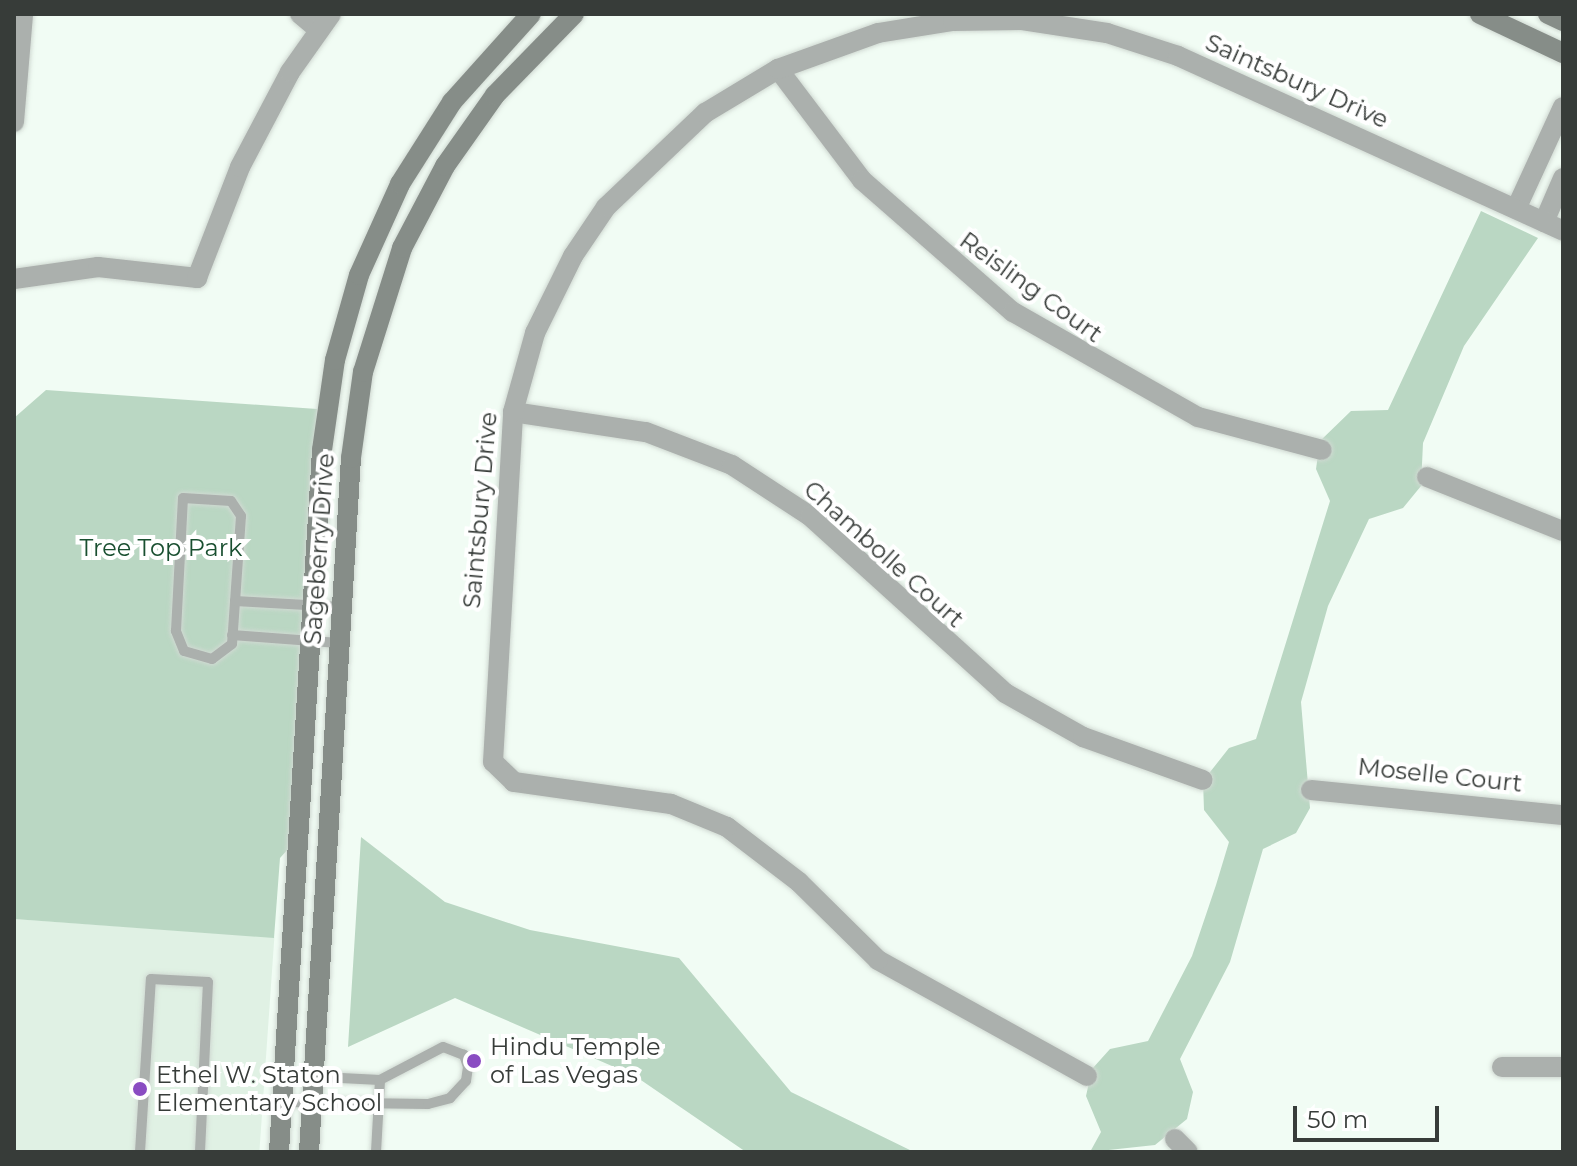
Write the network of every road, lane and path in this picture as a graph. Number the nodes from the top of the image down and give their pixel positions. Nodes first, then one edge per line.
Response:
1 (23, 14) edge
2 (300, 14) edge
3 (531, 14) edge
4 (1480, 14) edge
5 (1548, 14) edge
6 (573, 15) edge
7 (1563, 21) edge
8 (325, 22) edge
9 (1563, 53) edge
10 (778, 69) junction
11 (1563, 107) edge
12 (14, 122) edge
13 (1563, 178) edge
14 (1516, 209) junction
15 (1544, 222) junction
16 (1563, 231) edge
17 (14, 279) edge
18 (513, 412) junction
19 (1322, 450) dead end
20 (1427, 477) dead end
21 (1563, 531) edge
22 (235, 601) junction
23 (312, 605) junction
24 (342, 607) junction
25 (232, 635) junction
26 (310, 641) junction
27 (339, 643) junction
28 (1203, 780) dead end
29 (1311, 790) dead end
30 (1563, 815) edge
31 (1502, 1067) dead end
32 (1563, 1067) edge
33 (283, 1075) junction
34 (1087, 1076) dead end
35 (313, 1077) junction
36 (380, 1080) junction
37 (282, 1102) junction
38 (312, 1104) junction
39 (379, 1108) junction
40 (140, 1152) edge
41 (200, 1152) edge
42 (279, 1152) edge
43 (309, 1152) edge
44 (376, 1152) edge

1 - 12 street
2 - 8 street
3 - 23 street, Sageberry Drive
4 - 9 street
5 - 7 street
6 - 24 street, Sageberry Drive
8 - 17 street
10 - 14 street, Saintsbury Drive
10 - 18 street, Saintsbury Drive
10 - 19 street, Reisling Court
11 - 14 street
13 - 15 street
14 - 15 street, Saintsbury Drive
15 - 16 street, Saintsbury Drive
18 - 28 street, Chambolle Court
18 - 34 street, Saintsbury Drive
20 - 21 street
22 - 23 lane
22 - 25 lane
22 - 25 lane
23 - 24 lane
23 - 26 street, Sageberry Drive
24 - 27 street, Sageberry Drive
25 - 26 lane
26 - 27 lane
26 - 33 street, Sageberry Drive
27 - 35 street, Sageberry Drive
29 - 30 street, Moselle Court
31 - 32 street
33 - 35 lane
33 - 37 street, Sageberry Drive
35 - 36 lane
35 - 38 street, Sageberry Drive
36 - 39 lane
36 - 39 lane
37 - 38 lane
37 - 42 street, Sageberry Drive
38 - 39 lane
38 - 43 street, Sageberry Drive
39 - 44 lane
40 - 41 lane

